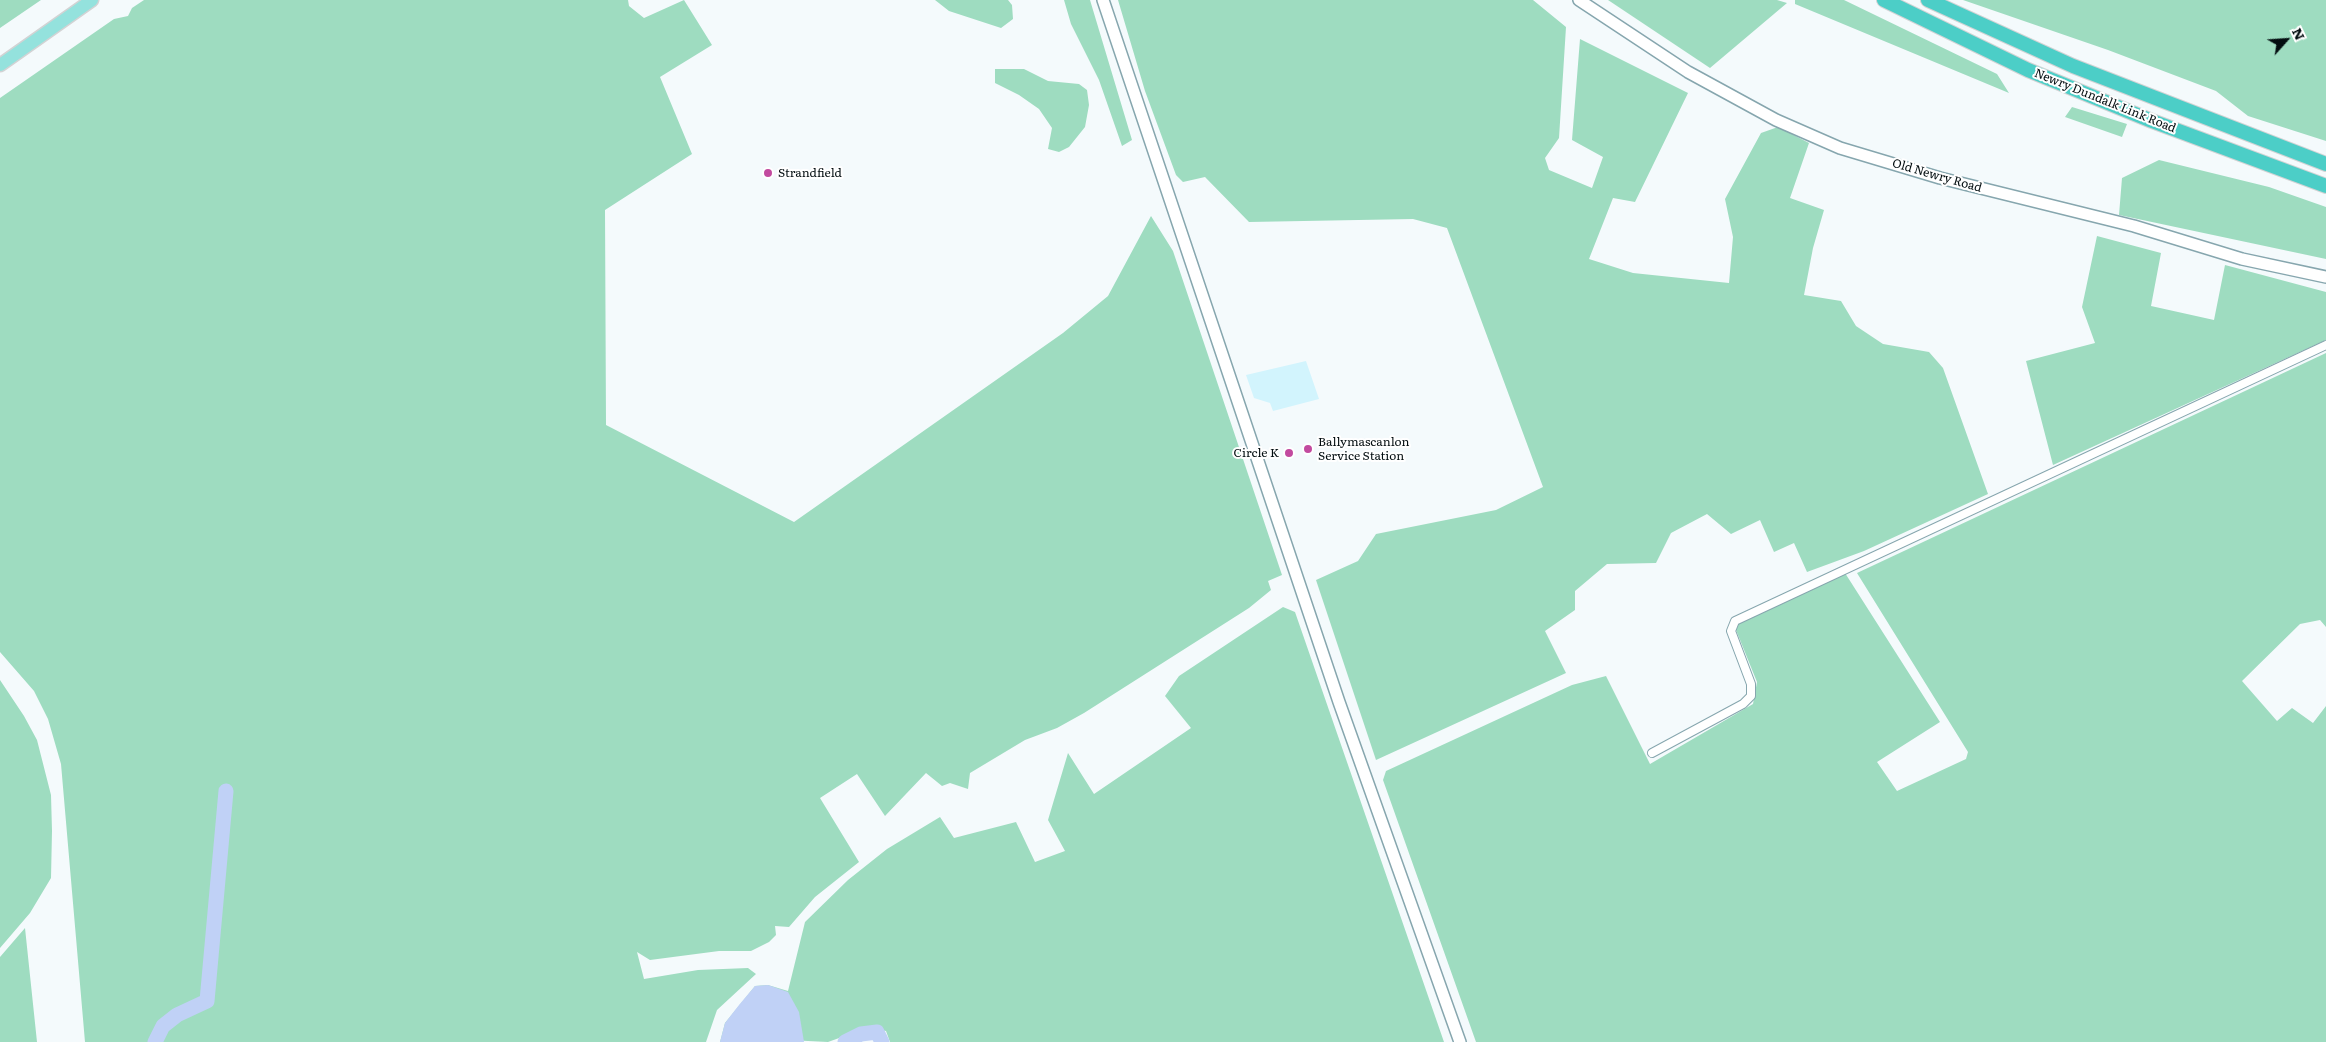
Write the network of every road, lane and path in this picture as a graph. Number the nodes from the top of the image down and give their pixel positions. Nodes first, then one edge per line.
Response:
1 (92, 0) edge
2 (1103, 0) edge
3 (1579, 0) edge
4 (1928, 0) edge
5 (1884, 1) edge
6 (0, 65) edge
7 (2326, 164) edge
8 (2326, 186) edge
9 (2326, 277) edge
10 (2326, 346) edge
11 (1652, 753) dead end
12 (1460, 1042) edge

1 - 6 main road
2 - 12 main road
3 - 9 main road, Old Newry Road
4 - 7 highway, Newry Dundalk Link Road
5 - 8 highway, Newry Dundalk Link Road
10 - 11 street

